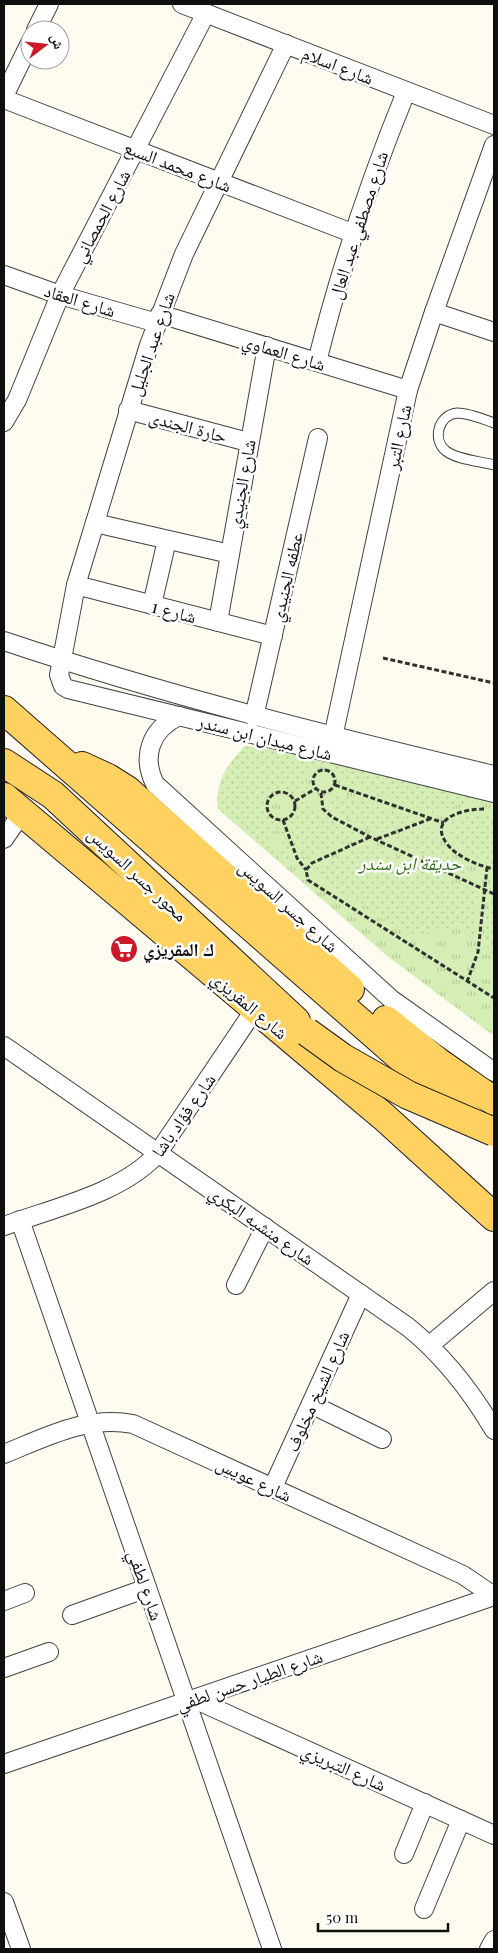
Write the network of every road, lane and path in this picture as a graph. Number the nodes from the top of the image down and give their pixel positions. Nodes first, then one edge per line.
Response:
1 (49, 4) edge
2 (182, 4) edge
3 (206, 13) junction
4 (41, 20) edge
5 (286, 44) junction
6 (20, 64) edge
7 (406, 92) junction
8 (4, 98) edge
9 (494, 125) edge
10 (494, 146) edge
11 (136, 150) junction
12 (220, 182) junction
13 (352, 233) junction
14 (4, 275) edge
15 (60, 295) junction
16 (434, 312) junction
17 (159, 318) junction
18 (494, 332) edge
19 (267, 346) junction
20 (317, 362) junction
21 (408, 390) junction
22 (128, 410) junction
23 (4, 422) edge
24 (494, 422) edge
25 (318, 438) dead end
26 (248, 442) junction
27 (494, 465) edge
28 (95, 523) junction
29 (167, 540) junction
30 (230, 554) junction
31 (76, 585) junction
32 (152, 605) junction
33 (218, 622) junction
34 (273, 636) junction
35 (4, 641) edge
36 (383, 658) dead end
37 (62, 661) junction
38 (494, 683) edge
39 (4, 710) edge
40 (179, 716) junction
41 (254, 717) junction
42 (333, 737) junction
43 (59, 759) junction
44 (4, 764) edge
45 (494, 775) edge
46 (335, 785) junction
47 (315, 789) junction
48 (321, 792) junction
49 (494, 793) edge
50 (295, 801) junction
51 (13, 805) edge
52 (488, 810) dead end
53 (430, 819) junction
54 (283, 820) junction
55 (444, 823) junction
56 (370, 837) junction
57 (4, 839) edge
58 (376, 840) junction
59 (487, 868) junction
60 (306, 870) junction
61 (494, 870) edge
62 (484, 889) junction
63 (494, 894) edge
64 (467, 982) junction
65 (494, 998) edge
66 (255, 1009) junction
67 (4, 1046) edge
68 (21, 1058) junction
69 (4, 1064) edge
70 (494, 1072) edge
71 (494, 1101) edge
72 (494, 1132) edge
73 (494, 1141) edge
74 (158, 1153) junction
75 (492, 1211) edge
76 (12, 1223) edge
77 (265, 1227) junction
78 (236, 1285) dead end
79 (494, 1291) edge
80 (361, 1294) junction
81 (430, 1344) junction
82 (311, 1404) junction
83 (90, 1422) junction
84 (494, 1430) edge
85 (382, 1439) dead end
86 (4, 1454) edge
87 (273, 1487) junction
88 (147, 1588) junction
89 (25, 1593) dead end
90 (494, 1596) edge
91 (4, 1601) edge
92 (72, 1615) dead end
93 (49, 1652) dead end
94 (4, 1668) edge
95 (190, 1700) junction
96 (4, 1764) edge
97 (425, 1803) junction
98 (461, 1820) junction
99 (494, 1835) edge
100 (404, 1854) dead end
101 (4, 1902) edge
102 (424, 1909) dead end
103 (494, 1940) edge
104 (21, 1949) edge
105 (272, 1949) edge
106 (489, 1949) edge

1 - 4 street
2 - 3 street, شارع اسلام
3 - 5 street, شارع اسلام
3 - 11 street, شارع الحمصاني
5 - 7 street, شارع اسلام
5 - 12 street, شارع عبد الجليل
6 - 8 street
7 - 9 street, شارع اسلام
7 - 13 street, شارع مصطفي عبد العال
8 - 11 street, شارع محمد السبع
10 - 16 street, شارع التبر
11 - 12 street, شارع محمد السبع
11 - 15 street, شارع الحمصاني
12 - 13 street, شارع محمد السبع
12 - 17 street, شارع عبد الجليل
13 - 20 street, شارع مصطفي عبد العال
14 - 15 street, شارع العقاد
15 - 17 street, شارع العقاد
15 - 23 street, شارع الحمصاني
16 - 18 street
16 - 21 street, شارع التبر
17 - 19 street, شارع العماوي
17 - 22 street, شارع عبد الجليل
19 - 20 street, شارع العماوي
19 - 26 street, شارع الجنيدي
20 - 21 street, شارع العماوي
21 - 42 street, شارع التبر
22 - 26 street, حارة الجندى
22 - 28 street, شارع عبد الجليل
24 - 27 lane
25 - 34 street, عطفه الجنيدي
26 - 30 street, شارع الجنيدي
28 - 29 street
28 - 31 street, شارع عبد الجليل
29 - 30 street
29 - 32 street
30 - 33 street, شارع الجنيدي
31 - 32 street, شارع 1
31 - 37 street, شارع عبد الجليل
32 - 33 street, شارع 1
33 - 34 street, شارع 1
34 - 41 street, عطفه الجنيدي
35 - 37 street, شارع ميدان ابن سندر
36 - 38 path
37 - 40 street, شارع ميدان ابن سندر
37 - 41 street, شارع ميدان ابن سندر
39 - 43 main road
40 - 49 street, شارع ميدان ابن سندر
40 - 70 street, شارع جسر السويس
41 - 42 street, شارع ميدان ابن سندر
42 - 45 street, شارع ميدان ابن سندر
43 - 71 main road
43 - 73 main road
44 - 72 main road, محور جسر السويس, bridge
46 - 47 path
46 - 48 path
46 - 53 path
47 - 48 path
47 - 50 path
48 - 56 path
50 - 54 path
50 - 54 path
51 - 57 street
51 - 66 main road, شارع المقريزي
52 - 55 path
53 - 55 path
53 - 58 path
54 - 60 path
55 - 59 path
56 - 58 path
56 - 60 path
58 - 62 path
59 - 61 path
59 - 62 path
60 - 64 path
62 - 63 path
62 - 64 path
64 - 65 path
66 - 74 street, شارع فؤاد باشا
66 - 75 main road, شارع المقريزي
67 - 68 street, شارع منشيه البكري
68 - 69 street
68 - 74 street, شارع منشيه البكري
74 - 76 street, شارع فؤاد باشا
74 - 77 street, شارع منشيه البكري
76 - 83 street, شارع لطفي
77 - 78 street
77 - 80 street, شارع منشيه البكري
79 - 81 street
80 - 81 street, شارع منشيه البكري
80 - 82 street, شارع الشيخ مخلوف
81 - 84 street, شارع منشيه البكري
82 - 85 street
82 - 87 street, شارع الشيخ مخلوف
83 - 86 street, شارع عويس
83 - 87 street, شارع عويس
83 - 88 street, شارع لطفي
87 - 90 street, شارع عويس
88 - 92 street
88 - 95 street, شارع لطفي
89 - 91 street
90 - 95 street, شارع الطيار حسن لطفي
93 - 94 street
95 - 96 street, شارع الطيار حسن لطفي
95 - 97 street, شارع التبريزي
95 - 105 street, شارع لطفي
97 - 98 street, شارع التبريزي
97 - 100 street
98 - 99 street, شارع التبريزي
98 - 102 street
101 - 104 street
103 - 106 street

